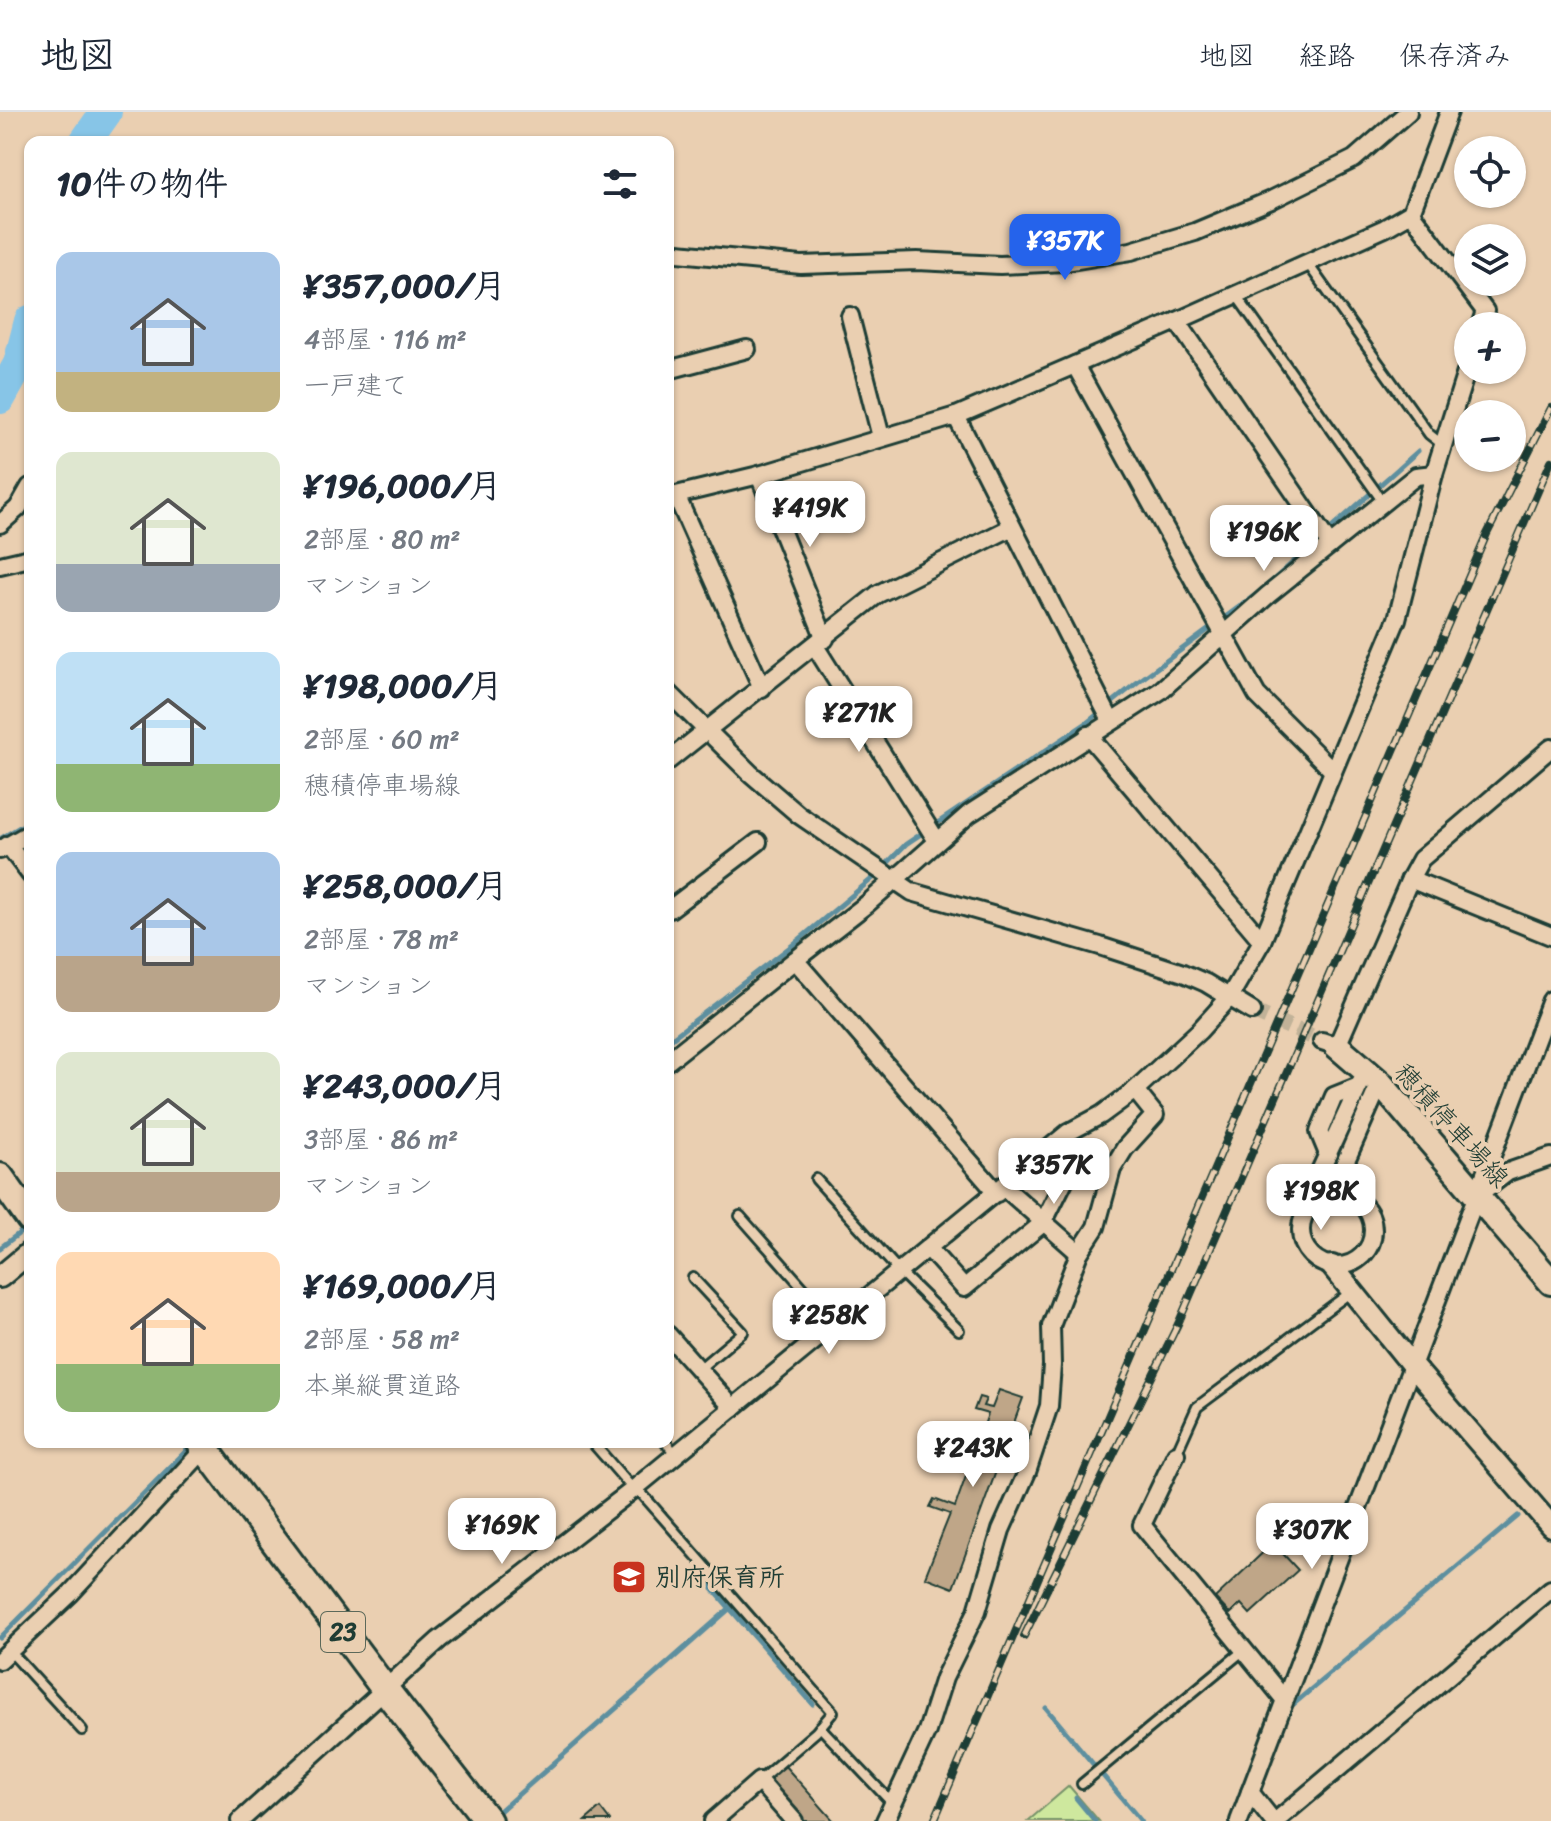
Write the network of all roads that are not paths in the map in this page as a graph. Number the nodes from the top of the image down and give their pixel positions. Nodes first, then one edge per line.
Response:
1 (1408, 112) edge
2 (1449, 112) edge
3 (1411, 213) junction
4 (674, 253) edge
5 (1308, 264) junction
6 (1236, 295) junction
7 (1485, 312) edge
8 (850, 316) dead end
9 (1177, 321) junction
10 (747, 349) dead end
11 (1075, 365) junction
12 (674, 368) edge
13 (1462, 384) edge
14 (956, 416) junction
15 (881, 437) junction
16 (1443, 445) junction
17 (1434, 474) junction
18 (759, 475) junction
19 (674, 496) edge
20 (24, 498) edge
21 (674, 500) edge
22 (1383, 502) junction
23 (0, 524) edge
24 (1012, 527) junction
25 (1330, 545) junction
26 (24, 559) edge
27 (0, 565) edge
28 (1224, 634) junction
29 (820, 642) junction
30 (762, 688) junction
31 (674, 698) edge
32 (1111, 721) junction
33 (708, 730) junction
34 (1088, 735) junction
35 (1551, 748) edge
36 (674, 756) edge
37 (1333, 771) junction
38 (24, 835) edge
39 (937, 841) junction
40 (758, 842) dead end
41 (3, 843) edge
42 (24, 867) edge
43 (1410, 879) junction
44 (892, 881) junction
45 (674, 906) edge
46 (1551, 936) edge
47 (1262, 941) junction
48 (795, 960) junction
49 (1229, 998) junction
50 (1551, 1000) edge
51 (1252, 1011) tunnel mouth
52 (1330, 1044) joint
53 (674, 1056) edge
54 (1368, 1080) junction
55 (1135, 1090) junction
56 (0, 1153) edge
57 (1551, 1157) edge
58 (1112, 1169) junction
59 (0, 1177) edge
60 (816, 1179) dead end
61 (24, 1186) edge
62 (1000, 1190) junction
63 (1344, 1194) junction
64 (1478, 1195) junction
65 (1311, 1205) junction
66 (24, 1211) edge
67 (740, 1216) dead end
68 (1043, 1223) junction
69 (929, 1249) junction
70 (1079, 1253) junction
71 (24, 1257) edge
72 (1332, 1266) junction
73 (900, 1272) junction
74 (0, 1277) edge
75 (693, 1278) dead end
76 (1551, 1282) edge
77 (1352, 1291) junction
78 (835, 1325) junction
79 (959, 1330) dead end
80 (674, 1345) edge
81 (1412, 1365) junction
82 (699, 1369) junction
83 (733, 1408) junction
84 (674, 1446) edge
85 (204, 1448) edge
86 (213, 1448) edge
87 (598, 1448) edge
88 (671, 1448) edge
89 (1176, 1454) joint
90 (635, 1488) junction
91 (1551, 1526) edge
92 (1551, 1589) edge
93 (1244, 1650) junction
94 (5, 1656) edge
95 (391, 1683) junction
96 (1284, 1699) junction
97 (820, 1727) junction
98 (82, 1730) dead end
99 (759, 1781) junction
100 (1082, 1784) dead end
101 (1250, 1792) junction
102 (893, 1804) junction
103 (240, 1821) edge
104 (488, 1821) edge
105 (509, 1821) edge
106 (713, 1821) edge
107 (794, 1821) edge
108 (885, 1821) edge
109 (1239, 1821) edge
110 (1275, 1821) edge

1 - 4 street
2 - 3 street
3 - 5 street
3 - 7 street
5 - 6 street
5 - 16 lane
6 - 9 street
6 - 22 lane
8 - 15 street
9 - 11 street
9 - 25 street
10 - 12 street
11 - 14 street
11 - 28 street
13 - 16 street
14 - 15 street
14 - 24 street
15 - 18 street
16 - 17 street
17 - 22 street
17 - 37 street
18 - 19 street
18 - 29 street
20 - 23 street
21 - 30 street
22 - 25 street
24 - 29 street
24 - 32 street
25 - 28 street
26 - 27 street
28 - 32 street
28 - 37 street
29 - 30 street
29 - 39 street
30 - 33 street
31 - 33 street
32 - 34 street
33 - 36 street
33 - 44 street
34 - 39 street
34 - 47 street
35 - 43 street
37 - 47 street
38 - 41 street
39 - 44 street
40 - 45 street
41 - 42 street
43 - 46 street
43 - 52 street
44 - 48 street
44 - 49 street
47 - 49 street
48 - 53 street
48 - 62 street
49 - 51 street
49 - 55 street
50 - 64 street
52 - 54 main road, 穂積停車場線
54 - 63 street
54 - 64 main road, 穂積停車場線
54 - 65 street
55 - 58 street
55 - 62 street
56 - 61 main road
57 - 64 street
58 - 68 street
58 - 70 street
59 - 66 main road
60 - 73 lane
62 - 68 street
62 - 69 street
63 - 65 street
63 - 72 street
64 - 76 main road, 穂積停車場線
64 - 81 street
65 - 72 street
67 - 78 lane
68 - 69 street
68 - 70 street
69 - 73 street
70 - 102 street
71 - 74 street
72 - 77 street
73 - 78 street
73 - 79 lane
75 - 82 lane
77 - 81 street
77 - 89 lane
78 - 83 street
80 - 82 street
81 - 91 street
81 - 96 street
82 - 83 street
83 - 84 street
85 - 94 street
86 - 95 main road, 23
87 - 90 lane
88 - 90 street
89 - 93 street
90 - 95 street
90 - 97 lane
92 - 110 street
93 - 96 street
93 - 100 lane
94 - 98 lane
95 - 103 street
95 - 104 main road, 23
95 - 105 main road, 23
96 - 101 street
97 - 99 lane
97 - 102 lane
99 - 106 street
99 - 107 street
101 - 109 street
101 - 110 street
102 - 108 street

